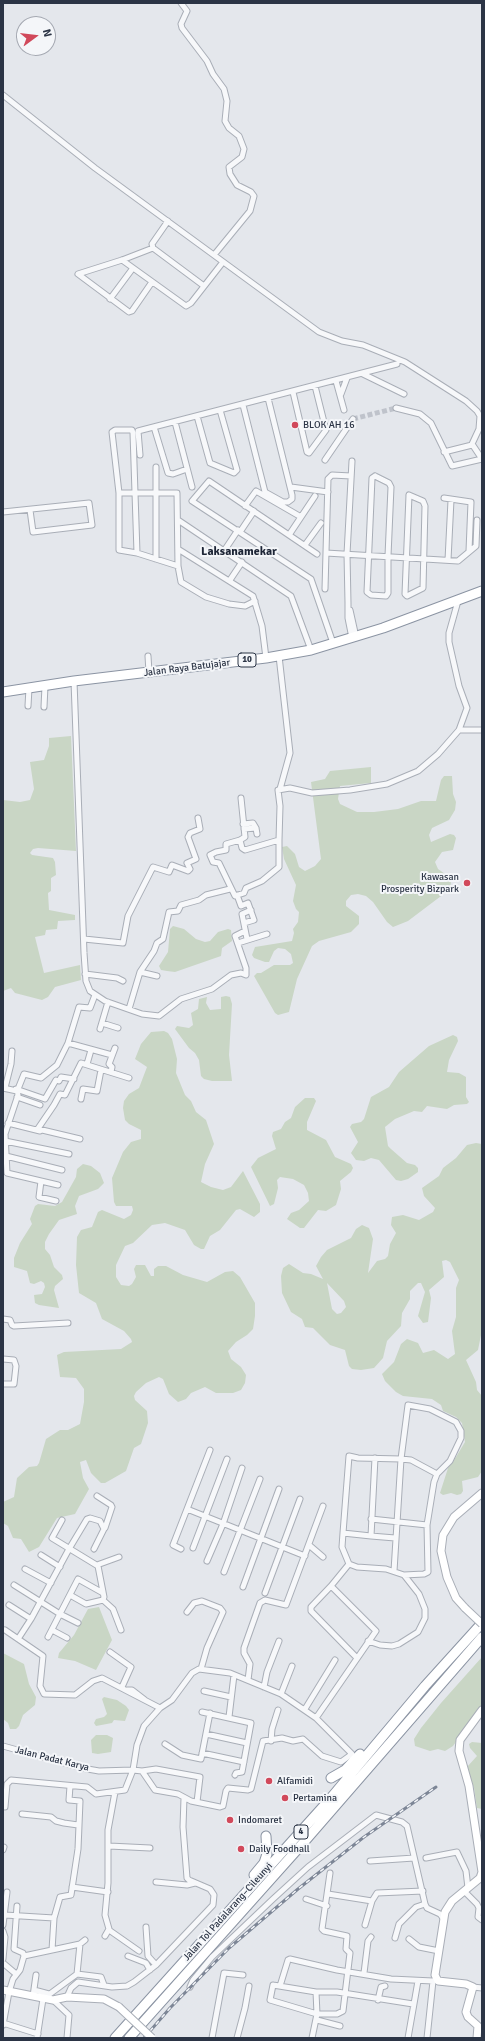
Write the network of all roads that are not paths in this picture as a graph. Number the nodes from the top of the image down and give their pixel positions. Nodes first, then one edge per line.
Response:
1 (181, 3) edge
2 (3, 95) edge
3 (168, 221) junction
4 (153, 248) junction
5 (214, 255) junction
6 (122, 260) junction
7 (223, 262) junction
8 (133, 268) junction
9 (152, 282) junction
10 (204, 286) junction
11 (110, 299) junction
12 (397, 364) dead end
13 (363, 374) junction
14 (347, 378) junction
15 (336, 381) junction
16 (315, 386) junction
17 (293, 392) junction
18 (341, 394) junction
19 (404, 394) dead end
20 (268, 398) junction
21 (243, 404) junction
22 (396, 408) tunnel mouth
23 (220, 410) junction
24 (344, 410) dead end
25 (196, 416) junction
26 (353, 419) tunnel mouth
27 (175, 422) junction
28 (154, 427) junction
29 (472, 445) junction
30 (444, 452) junction
31 (140, 455) dead end
32 (482, 459) edge
33 (325, 460) dead end
34 (352, 461) dead end
35 (156, 467) dead end
36 (187, 469) junction
37 (351, 476) junction
38 (192, 487) dead end
39 (291, 487) junction
40 (328, 492) junction
41 (119, 493) junction
42 (136, 493) junction
43 (157, 493) junction
44 (315, 496) dead end
45 (444, 498) dead end
46 (451, 500) junction
47 (245, 506) junction
48 (30, 510) junction
49 (254, 511) junction
50 (3, 512) edge
51 (470, 516) junction
52 (300, 517) junction
53 (178, 520) junction
54 (480, 521) edge
55 (321, 523) dead end
56 (239, 531) junction
57 (289, 535) junction
58 (305, 545) junction
59 (178, 548) junction
60 (224, 551) junction
61 (469, 551) junction
62 (137, 553) junction
63 (326, 553) junction
64 (317, 554) dead end
65 (347, 554) junction
66 (368, 556) junction
67 (388, 556) junction
68 (406, 557) junction
69 (156, 559) junction
70 (424, 559) junction
71 (448, 560) junction
72 (242, 562) junction
73 (178, 566) junction
74 (230, 580) junction
75 (325, 589) dead end
76 (482, 591) edge
77 (458, 600) junction
78 (255, 601) junction
79 (354, 637) junction
80 (333, 643) junction
81 (311, 650) junction
82 (148, 656) dead end
83 (278, 656) junction
84 (266, 658) junction
85 (149, 672) junction
86 (74, 681) junction
87 (45, 686) junction
88 (29, 688) junction
89 (3, 692) edge
90 (28, 706) dead end
91 (44, 708) dead end
92 (459, 730) junction
93 (482, 730) edge
94 (280, 789) junction
95 (241, 798) dead end
96 (198, 818) dead end
97 (244, 826) junction
98 (257, 834) dead end
99 (240, 840) junction
100 (279, 840) junction
101 (230, 888) junction
102 (237, 895) junction
103 (251, 910) junction
104 (244, 923) junction
105 (245, 930) junction
106 (267, 934) dead end
107 (84, 939) junction
108 (247, 939) junction
109 (238, 942) junction
110 (140, 972) junction
111 (85, 974) junction
112 (158, 976) dead end
113 (123, 981) dead end
114 (95, 996) junction
115 (108, 1002) junction
116 (129, 1009) junction
117 (102, 1023) junction
118 (118, 1028) dead end
119 (100, 1029) dead end
120 (68, 1043) junction
121 (114, 1048) dead end
122 (91, 1050) junction
123 (12, 1051) dead end
124 (112, 1055) junction
125 (87, 1064) junction
126 (101, 1070) junction
127 (111, 1072) junction
128 (74, 1078) junction
129 (128, 1078) dead end
130 (4, 1088) edge
131 (11, 1089) junction
132 (18, 1089) junction
133 (17, 1097) junction
134 (80, 1099) dead end
135 (40, 1105) dead end
136 (8, 1123) junction
137 (37, 1130) junction
138 (48, 1133) dead end
139 (80, 1139) dead end
140 (5, 1141) junction
141 (69, 1154) dead end
142 (6, 1156) junction
143 (62, 1170) dead end
144 (41, 1181) junction
145 (58, 1185) dead end
146 (56, 1201) dead end
147 (3, 1319) edge
148 (68, 1323) dead end
149 (3, 1359) edge
150 (3, 1384) edge
151 (210, 1450) dead end
152 (374, 1458) junction
153 (402, 1458) junction
154 (227, 1459) dead end
155 (242, 1468) dead end
156 (437, 1474) junction
157 (260, 1479) dead end
158 (279, 1489) dead end
159 (482, 1493) edge
160 (97, 1496) dead end
161 (300, 1499) dead end
162 (323, 1506) dead end
163 (187, 1509) junction
164 (205, 1516) junction
165 (371, 1519) junction
166 (62, 1520) dead end
167 (398, 1521) junction
168 (223, 1524) junction
169 (427, 1525) junction
170 (104, 1529) junction
171 (241, 1530) junction
172 (343, 1533) junction
173 (371, 1536) junction
174 (395, 1538) junction
175 (261, 1539) junction
176 (309, 1545) junction
177 (283, 1547) junction
178 (193, 1548) dead end
179 (69, 1549) junction
180 (94, 1549) dead end
181 (181, 1549) dead end
182 (41, 1555) dead end
183 (305, 1556) junction
184 (119, 1557) dead end
185 (323, 1557) dead end
186 (207, 1561) dead end
187 (349, 1564) junction
188 (97, 1565) junction
189 (60, 1567) junction
190 (25, 1569) dead end
191 (394, 1570) junction
192 (224, 1572) dead end
193 (404, 1575) junction
194 (51, 1583) junction
195 (14, 1585) dead end
196 (331, 1586) junction
197 (242, 1587) dead end
198 (103, 1593) junction
199 (265, 1593) dead end
200 (70, 1595) junction
201 (103, 1600) junction
202 (40, 1602) junction
203 (9, 1605) dead end
204 (187, 1612) dead end
205 (60, 1614) junction
206 (31, 1619) junction
207 (78, 1623) dead end
208 (482, 1623) edge
209 (5, 1630) dead end
210 (52, 1630) junction
211 (121, 1630) dead end
212 (482, 1637) edge
213 (18, 1638) junction
214 (48, 1638) dead end
215 (67, 1638) dead end
216 (279, 1641) dead end
217 (368, 1641) junction
218 (110, 1652) dead end
219 (356, 1657) junction
220 (335, 1660) dead end
221 (292, 1666) dead end
222 (202, 1669) junction
223 (234, 1675) junction
224 (248, 1680) junction
225 (264, 1687) junction
226 (124, 1688) junction
227 (204, 1691) dead end
228 (281, 1694) junction
229 (231, 1697) junction
230 (160, 1708) junction
231 (278, 1710) dead end
232 (305, 1710) junction
233 (482, 1710) edge
234 (202, 1712) dead end
235 (210, 1713) junction
236 (402, 1714) junction
237 (228, 1717) junction
238 (316, 1718) junction
239 (206, 1734) junction
240 (271, 1741) junction
241 (247, 1743) junction
242 (165, 1744) dead end
243 (3, 1746) edge
244 (202, 1753) junction
245 (244, 1762) junction
246 (133, 1770) junction
247 (142, 1771) junction
248 (235, 1775) dead end
249 (331, 1778) dead end
250 (70, 1786) junction
251 (115, 1792) junction
252 (184, 1798) junction
253 (197, 1802) junction
254 (5, 1807) dead end
255 (22, 1814) dead end
256 (78, 1825) junction
257 (266, 1836) dead end
258 (109, 1846) junction
259 (150, 1848) dead end
260 (414, 1858) junction
261 (426, 1858) dead end
262 (370, 1861) dead end
263 (482, 1872) edge
264 (330, 1873) dead end
265 (156, 1882) dead end
266 (195, 1883) junction
267 (72, 1887) junction
268 (466, 1890) junction
269 (422, 1891) junction
270 (7, 1892) dead end
271 (108, 1892) junction
272 (328, 1894) junction
273 (306, 1899) dead end
274 (372, 1901) junction
275 (425, 1904) junction
276 (17, 1906) dead end
277 (327, 1906) junction
278 (5, 1915) junction
279 (16, 1916) junction
280 (54, 1918) junction
281 (443, 1918) junction
282 (482, 1920) edge
283 (3, 1925) edge
284 (216, 1925) junction
285 (365, 1925) dead end
286 (146, 1927) dead end
287 (109, 1930) junction
288 (3, 1931) edge
289 (105, 1936) dead end
290 (371, 1937) dead end
291 (395, 1938) dead end
292 (409, 1939) dead end
293 (85, 1940) dead end
294 (80, 1944) junction
295 (52, 1950) junction
296 (139, 1951) dead end
297 (439, 1951) junction
298 (24, 1956) junction
299 (128, 1956) dead end
300 (3, 1959) edge
301 (3, 1963) edge
302 (156, 1965) junction
303 (150, 1970) junction
304 (348, 1972) junction
305 (364, 1973) junction
306 (16, 1974) junction
307 (77, 1974) junction
308 (36, 1975) dead end
309 (243, 1975) dead end
310 (435, 1980) junction
311 (418, 1981) junction
312 (104, 1985) junction
313 (190, 1986) dead end
314 (249, 1986) dead end
315 (280, 1986) junction
316 (385, 1986) dead end
317 (473, 1987) junction
318 (482, 1988) edge
319 (6, 1991) edge
320 (316, 1992) junction
321 (33, 1993) junction
322 (345, 1994) junction
323 (67, 1997) junction
324 (48, 1998) junction
325 (378, 2000) junction
326 (413, 2004) junction
327 (317, 2017) junction
328 (3, 2024) edge
329 (340, 2026) dead end
330 (480, 2027) edge
331 (38, 2036) edge
332 (67, 2038) edge
333 (115, 2038) edge
334 (129, 2038) edge
335 (152, 2038) edge
336 (212, 2038) edge
337 (237, 2038) edge
338 (312, 2038) edge
339 (408, 2038) edge
340 (427, 2038) edge
341 (477, 2038) edge

1 - 5 street
2 - 3 street
3 - 4 street
3 - 5 street
4 - 6 street
4 - 10 street
5 - 7 street
6 - 8 street
6 - 11 street
7 - 10 street
7 - 29 street
8 - 9 street
8 - 11 street
9 - 10 street
9 - 11 street
12 - 13 street
13 - 14 street
13 - 19 street
14 - 15 street
14 - 18 street
15 - 16 street
15 - 18 street
16 - 17 street
16 - 17 street
17 - 20 street
18 - 24 street
20 - 21 street
20 - 39 street
21 - 23 street
21 - 39 street
22 - 30 street
23 - 25 street
23 - 25 street
25 - 27 street
26 - 33 street
27 - 28 street
27 - 36 street
28 - 31 street
28 - 36 street
29 - 30 street
29 - 32 street
30 - 32 street
34 - 37 street
35 - 43 street
36 - 38 street
37 - 40 street
37 - 65 street
39 - 40 street
40 - 63 street
41 - 42 street
41 - 42 street
41 - 62 street
42 - 43 street
42 - 62 street
43 - 53 street
43 - 69 street
44 - 52 street
45 - 46 street
46 - 51 street
46 - 71 street
47 - 49 street
47 - 52 street
47 - 56 street
48 - 48 street
48 - 50 street
49 - 56 street
49 - 57 street
51 - 54 street
51 - 61 street
52 - 57 street
53 - 59 street
53 - 60 street
54 - 61 street
55 - 58 street
56 - 60 street
56 - 80 street
57 - 58 street
58 - 64 street
59 - 73 street
59 - 74 street
60 - 72 street
61 - 71 street
62 - 69 street
63 - 65 street
63 - 75 street
65 - 66 street
65 - 79 street
66 - 67 street
66 - 67 street
66 - 67 street
67 - 68 street
68 - 70 street
68 - 70 street
68 - 70 street
69 - 73 street
70 - 71 street
72 - 74 street
72 - 81 street
73 - 78 street
74 - 78 street
76 - 77 highway, Jalan Raya Batujajar / 10
77 - 79 highway, Jalan Raya Batujajar / 10
77 - 92 street
78 - 84 street
79 - 80 highway, Jalan Raya Batujajar / 10
80 - 81 highway, Jalan Raya Batujajar / 10
81 - 83 highway, Jalan Raya Batujajar / 10
82 - 85 street
83 - 84 highway, Jalan Raya Batujajar / 10
83 - 94 street
84 - 85 highway, Jalan Raya Batujajar / 10
85 - 86 highway, Jalan Raya Batujajar / 10
86 - 87 highway, Jalan Raya Batujajar / 10
86 - 107 street
87 - 88 highway, Jalan Raya Batujajar / 10
87 - 91 street
88 - 89 highway, Jalan Raya Batujajar / 10
88 - 90 street
92 - 93 street
92 - 94 street
94 - 100 street
95 - 97 street
96 - 107 street
97 - 98 street
97 - 99 street
99 - 100 street
99 - 101 street
100 - 102 street
101 - 102 street
101 - 110 street
102 - 103 street
103 - 104 street
103 - 104 street
104 - 105 street
105 - 108 street
105 - 109 street
106 - 108 street
107 - 111 street
108 - 109 street
109 - 116 street
110 - 112 street
110 - 116 street
111 - 113 street
111 - 114 street
114 - 115 street
114 - 120 street
115 - 116 street
115 - 117 street
117 - 118 street
117 - 119 street
120 - 122 street
120 - 132 street
121 - 124 street
122 - 124 street
122 - 125 street
123 - 130 street
124 - 127 street
125 - 126 street
125 - 128 street
126 - 127 street
126 - 134 street
127 - 129 street
128 - 132 street
128 - 137 street
130 - 131 street
131 - 132 street
131 - 133 street
133 - 135 street
133 - 136 street
136 - 137 street
136 - 140 street
137 - 138 street
137 - 139 street
140 - 141 street
140 - 142 street
142 - 143 street
142 - 144 street
144 - 145 street
144 - 146 street
147 - 148 street
149 - 150 street
151 - 163 street
152 - 153 street
152 - 165 street
152 - 172 street
153 - 156 street
153 - 156 street
153 - 167 street
154 - 164 street
155 - 168 street
156 - 169 street
157 - 171 street
158 - 175 street
159 - 208 street, bridge
160 - 170 street
161 - 177 street
162 - 176 street
163 - 164 street
163 - 181 street
164 - 168 street
164 - 178 street
165 - 167 street
165 - 173 street
166 - 179 street
167 - 169 street
167 - 174 street
168 - 171 street
168 - 186 street
169 - 193 street
170 - 179 street
170 - 180 street
171 - 175 street
171 - 192 street
172 - 173 street
172 - 187 street
173 - 174 street
174 - 191 street
175 - 177 street
175 - 197 street
176 - 183 street
176 - 185 street
177 - 183 street
177 - 199 street
179 - 188 street
179 - 189 street
182 - 189 street
183 - 224 street
184 - 188 street
187 - 191 street
187 - 196 street
188 - 198 street
189 - 194 street
190 - 194 street
191 - 193 street
193 - 217 street
194 - 202 street
195 - 202 street
196 - 217 street
196 - 219 street
198 - 200 street
198 - 201 street
200 - 201 street
200 - 205 street
201 - 211 street
202 - 205 street
202 - 206 street
203 - 206 street
204 - 222 street
205 - 207 street
205 - 210 street
206 - 213 street
208 - 236 highway, Jalan Tol Padalarang–Cileunyi / 4
209 - 213 street
210 - 214 street
210 - 215 street
212 - 334 highway, Jalan Tol Padalarang–Cileunyi / 4
213 - 226 street
216 - 225 street
217 - 219 street
218 - 226 street
219 - 238 street
220 - 232 street
221 - 228 street
222 - 223 street
222 - 230 street
223 - 224 street
223 - 229 street
224 - 225 street
225 - 228 street
226 - 230 street
227 - 229 street
228 - 232 street
229 - 237 street
230 - 246 street
231 - 240 street
232 - 238 street
233 - 263 street
234 - 235 street
235 - 237 street
235 - 239 street
236 - 249 highway
236 - 284 highway, Jalan Tol Padalarang–Cileunyi / 4
237 - 241 street
238 - 240 street
239 - 241 street
239 - 244 street
240 - 253 street
241 - 245 street
242 - 244 street
243 - 246 street, Jalan Padat Karya
244 - 245 street
245 - 248 street
246 - 247 street, Jalan Padat Karya
246 - 251 street
247 - 252 street
247 - 253 street, Jalan Padat Karya
250 - 251 street
250 - 254 street
250 - 256 street
251 - 258 street
252 - 253 street
252 - 266 street
255 - 256 street
256 - 267 street
257 - 284 highway
258 - 259 street
258 - 271 street
260 - 262 street
260 - 269 street
260 - 313 street
261 - 268 street
263 - 268 street
264 - 272 street
265 - 266 street
266 - 302 street
267 - 271 street
267 - 280 street
268 - 281 street
268 - 282 street
269 - 274 street
269 - 275 street
270 - 278 street
271 - 287 street
272 - 274 street
272 - 277 street
273 - 277 street
274 - 285 street
275 - 281 street
275 - 291 street
276 - 279 street
277 - 304 street
278 - 279 street
278 - 283 street
279 - 280 street
279 - 298 street
280 - 295 street
281 - 297 street
284 - 333 highway, Jalan Tol Padalarang–Cileunyi / 4
286 - 302 street
287 - 289 street
287 - 296 street
288 - 300 street
290 - 305 street
292 - 297 street
293 - 294 street
294 - 295 street
294 - 307 street
295 - 298 street
297 - 310 street
298 - 306 street
299 - 303 street
301 - 306 street
302 - 303 street
303 - 312 street
304 - 305 street
304 - 315 street
304 - 322 street
305 - 311 street
306 - 319 street
307 - 312 street
307 - 324 street
308 - 321 street
309 - 336 street
310 - 311 street
310 - 317 street
310 - 340 street
311 - 326 street
312 - 323 street
314 - 337 street
315 - 320 street
315 - 327 street
316 - 325 street
317 - 318 street
317 - 330 street
319 - 321 street
319 - 328 street
320 - 322 street
320 - 327 street
321 - 324 street
322 - 325 street
322 - 327 street
323 - 324 street
323 - 335 street, bridge
324 - 331 street
324 - 332 street
325 - 326 street
326 - 339 street
327 - 329 street
327 - 338 street
328 - 331 street
330 - 341 street

